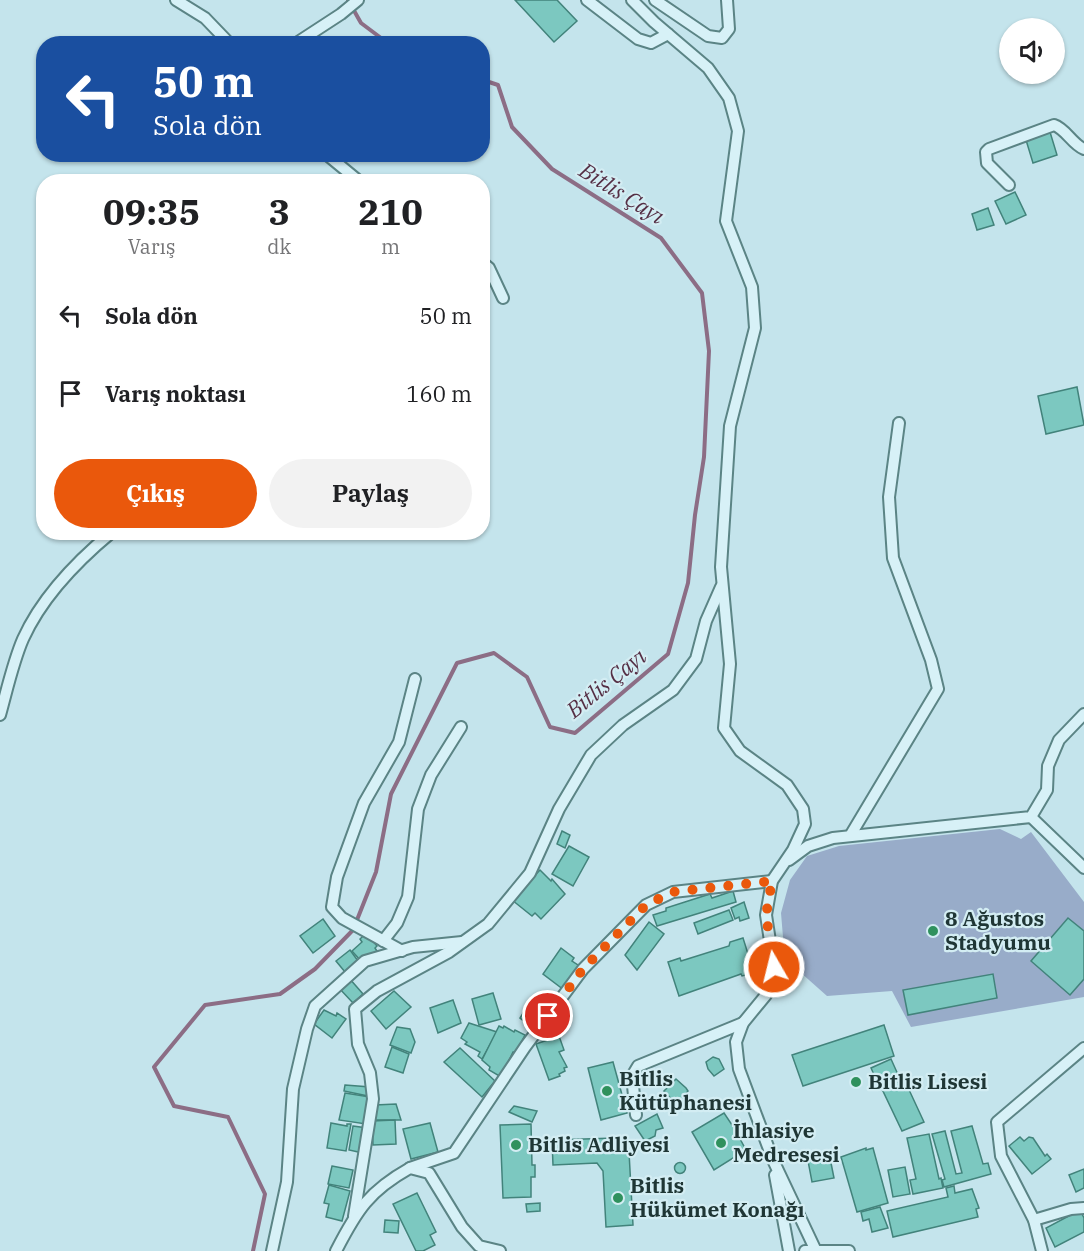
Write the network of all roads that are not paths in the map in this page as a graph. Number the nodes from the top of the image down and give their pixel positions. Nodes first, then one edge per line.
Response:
1 (176, 0) edge
2 (358, 0) edge
3 (587, 0) edge
4 (632, 0) edge
5 (655, 0) edge
6 (728, 0) edge
7 (668, 34) junction
8 (222, 36) edge
9 (307, 36) edge
10 (1084, 149) edge
11 (336, 162) edge
12 (350, 174) edge
13 (1009, 185) dead end
14 (490, 270) edge
15 (503, 298) dead end
16 (899, 423) dead end
17 (102, 540) edge
18 (723, 584) junction
19 (415, 679) dead end
20 (1084, 714) edge
21 (0, 715) edge
22 (461, 727) dead end
23 (1031, 817) junction
24 (850, 836) junction
25 (784, 864) junction
26 (1084, 868) edge
27 (772, 881) junction
28 (383, 941) junction
29 (464, 941) junction
30 (402, 951) junction
31 (744, 1023) junction
32 (1084, 1048) edge
33 (636, 1115) dead end
34 (773, 1160) junction
35 (410, 1168) junction
36 (1084, 1208) edge
37 (354, 1216) junction
38 (1034, 1220) junction
39 (812, 1250) edge
40 (272, 1251) edge
41 (336, 1251) edge
42 (500, 1251) edge
43 (789, 1251) edge
44 (849, 1251) edge
45 (1042, 1251) edge

1 - 8 street
2 - 9 street
3 - 7 street
4 - 7 street
5 - 6 street
7 - 18 street
10 - 13 street
11 - 12 street
14 - 15 street
16 - 24 street
17 - 21 street
18 - 25 street
18 - 29 street
19 - 28 street
20 - 23 street
22 - 28 street
23 - 24 street
23 - 26 street
24 - 25 street
25 - 27 street
27 - 31 street
27 - 35 street
28 - 30 street
29 - 30 street
29 - 37 street
30 - 40 street
31 - 33 street
31 - 34 street
32 - 38 street
34 - 39 street
34 - 43 street
35 - 37 street
35 - 42 street
36 - 38 street
37 - 41 street
38 - 45 street
39 - 44 street

